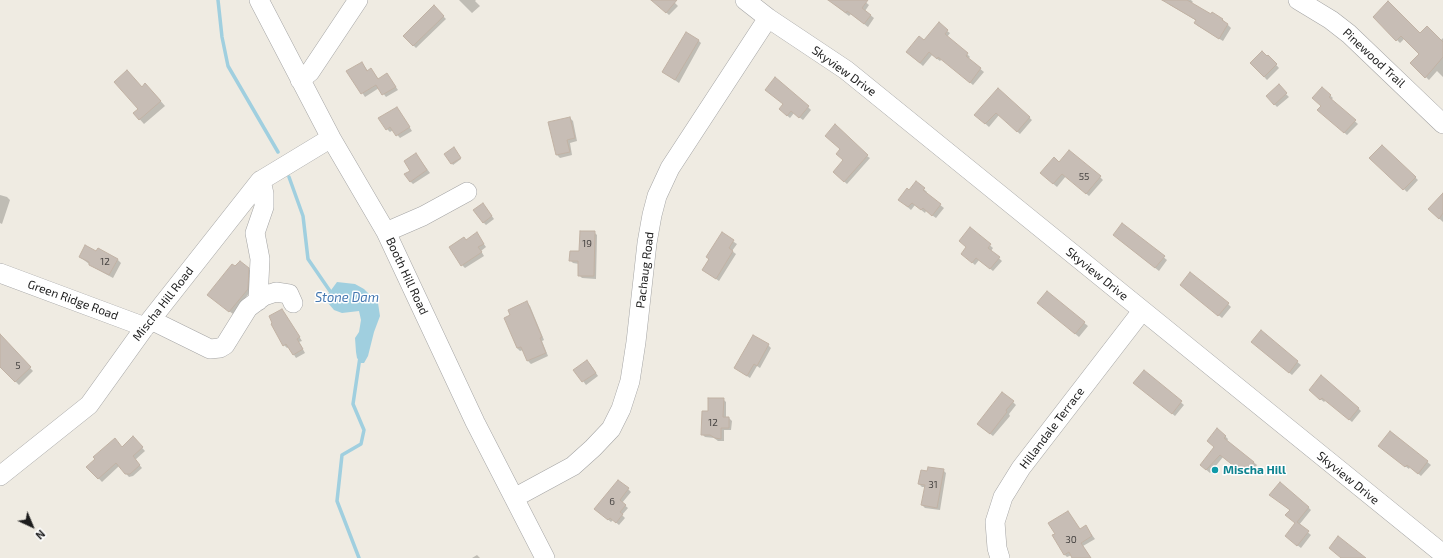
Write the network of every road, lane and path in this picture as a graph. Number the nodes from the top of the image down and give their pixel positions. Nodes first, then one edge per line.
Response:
1 (259, 0) edge
2 (358, 0) edge
3 (745, 0) edge
4 (1298, 0) edge
5 (768, 18) junction
6 (300, 80) junction
7 (1443, 124) edge
8 (330, 138) junction
9 (261, 180) junction
10 (467, 192) dead end
11 (386, 232) junction
12 (0, 273) edge
13 (258, 301) junction
14 (293, 303) dead end
15 (1142, 310) junction
16 (148, 323) junction
17 (0, 476) edge
18 (514, 498) junction
19 (1437, 554) edge
20 (545, 558) edge
21 (1000, 558) edge

1 - 6 street, Booth Hill Road
2 - 6 street
3 - 5 street, Skyview Drive
4 - 7 street, Pinewood Trail
5 - 15 street, Skyview Drive
5 - 18 street, Pachaug Road
6 - 8 street, Booth Hill Road
8 - 9 street, Mischa Hill Road
8 - 11 street, Booth Hill Road
9 - 13 street
9 - 16 street, Mischa Hill Road
10 - 11 street
11 - 18 street, Booth Hill Road
12 - 16 street, Green Ridge Road
13 - 14 street, Green Ridge Road
13 - 16 street, Green Ridge Road
15 - 19 street, Skyview Drive
15 - 21 street, Hillandale Terrace
16 - 17 street, Mischa Hill Road
18 - 20 street, Booth Hill Road

